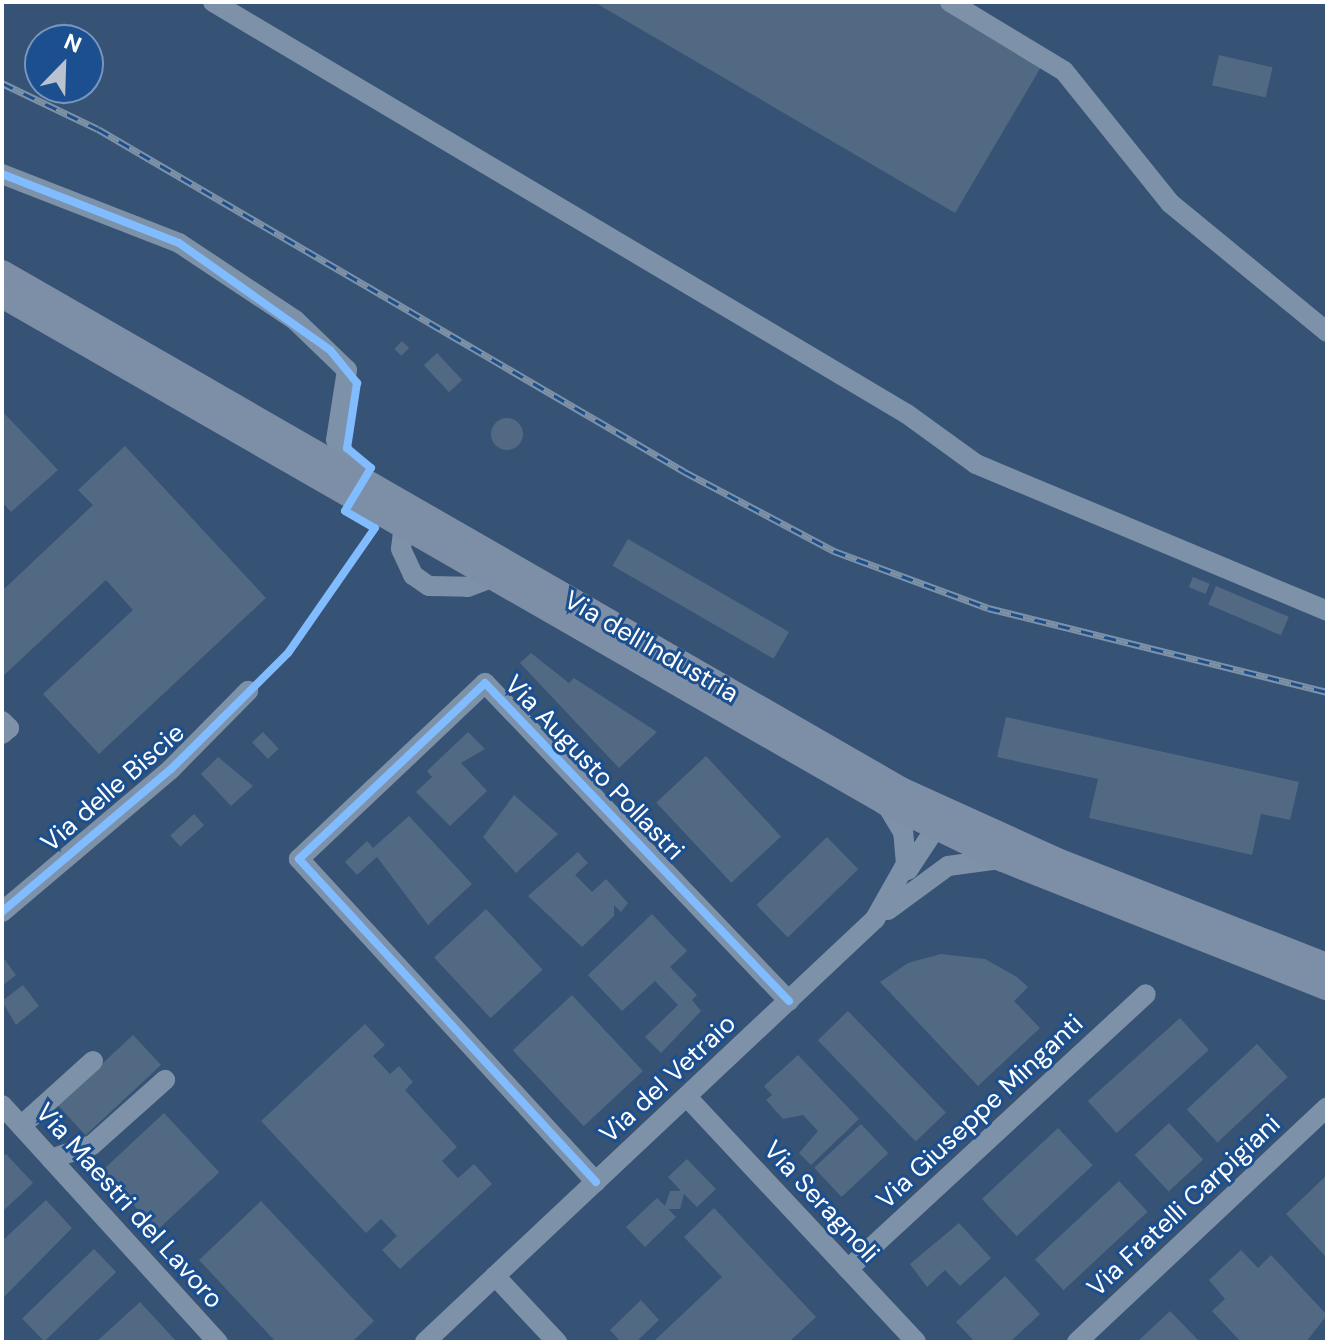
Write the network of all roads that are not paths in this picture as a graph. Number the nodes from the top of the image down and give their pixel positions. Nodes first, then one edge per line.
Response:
1 (213, 2) edge
2 (950, 2) edge
3 (2, 174) edge
4 (2, 273) edge
5 (2, 295) edge
6 (1327, 332) edge
7 (358, 475) junction
8 (404, 524) junction
9 (494, 577) junction
10 (1327, 611) edge
11 (248, 691) dead end
12 (2, 721) edge
13 (2, 734) edge
14 (885, 802) junction
15 (943, 824) junction
16 (1003, 859) junction
17 (930, 877) junction
18 (902, 881) junction
19 (2, 912) edge
20 (875, 919) junction
21 (1327, 966) edge
22 (1327, 987) edge
23 (1146, 994) dead end
24 (789, 1001) junction
25 (93, 1061) dead end
26 (165, 1080) dead end
27 (687, 1097) junction
28 (2, 1105) edge
29 (1327, 1107) edge
30 (21, 1126) junction
31 (51, 1159) junction
32 (596, 1182) junction
33 (848, 1269) junction
34 (495, 1276) junction
35 (218, 1342) edge
36 (425, 1342) edge
37 (557, 1342) edge
38 (916, 1342) edge
39 (1077, 1342) edge

1 - 10 street
2 - 6 street
3 - 7 street
4 - 7 main road, Via dell'Industria
5 - 8 main road, Via dell'Industria
7 - 15 main road, Via dell'Industria
8 - 9 main road, Via dell'Industria
8 - 9 street
9 - 14 main road, Via dell'Industria
11 - 19 street, Via delle Biscie
12 - 13 street
14 - 15 main road, Via dell'Industria
14 - 18 street
15 - 16 main road, Via dell'Industria
15 - 17 street, Via del Vetraio
15 - 18 street, Via del Vetraio
15 - 21 main road, Via dell'Industria
16 - 17 street, Via del Vetraio
16 - 22 main road, Via dell'Industria
17 - 20 street, Via del Vetraio
18 - 20 street, Via del Vetraio
20 - 24 street, Via del Vetraio
23 - 33 street, Via Giuseppe Minganti
24 - 27 street, Via del Vetraio
24 - 32 street, Via Augusto Pollastri
25 - 30 street
26 - 31 street
27 - 32 street, Via del Vetraio
27 - 33 street, Via Seragnoli
28 - 30 street, Via Maestri del Lavoro
29 - 39 street, Via Fratelli Carpigiani
30 - 31 street, Via Maestri del Lavoro
31 - 35 street, Via Maestri del Lavoro
32 - 34 street, Via del Vetraio
33 - 38 street, Via Seragnoli
34 - 36 street, Via del Vetraio
34 - 37 street

